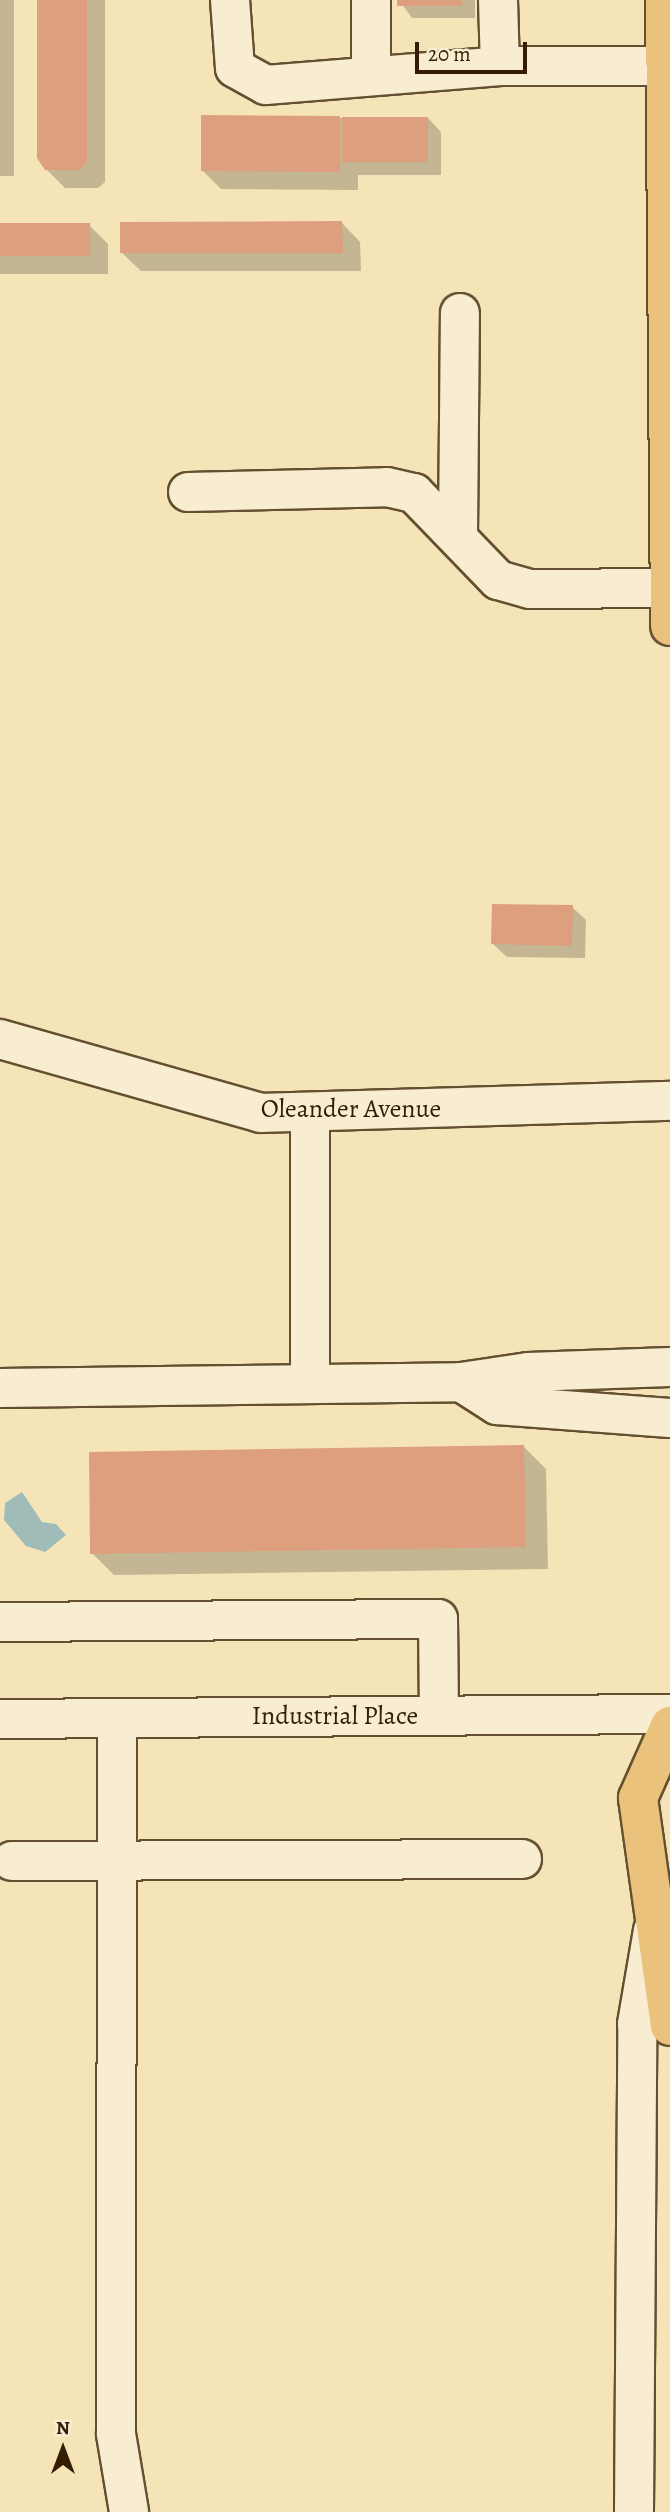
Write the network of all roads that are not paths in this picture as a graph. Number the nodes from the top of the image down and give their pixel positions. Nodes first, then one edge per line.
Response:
1 (230, 0) edge
2 (371, 0) edge
3 (498, 0) edge
4 (666, 0) edge
5 (500, 66) junction
6 (666, 66) junction
7 (371, 73) junction
8 (460, 313) dead end
9 (188, 492) dead end
10 (458, 535) junction
11 (670, 588) edge
12 (670, 626) edge
13 (0, 1039) edge
14 (670, 1101) edge
15 (310, 1113) junction
16 (670, 1367) edge
17 (461, 1382) junction
18 (310, 1384) junction
19 (0, 1388) edge
20 (670, 1418) edge
21 (0, 1622) edge
22 (670, 1714) edge
23 (439, 1715) junction
24 (117, 1718) junction
25 (0, 1719) edge
26 (670, 1726) edge
27 (522, 1859) dead end
28 (12, 1861) dead end
29 (117, 1861) junction
30 (653, 1927) junction
31 (670, 2026) edge
32 (129, 2512) edge
33 (634, 2512) edge

1 - 7 street
2 - 7 street
3 - 5 street
4 - 6 main road
5 - 6 street
5 - 7 street
6 - 11 main road
8 - 10 street
9 - 10 street
10 - 11 street
11 - 12 main road
13 - 15 street, Oleander Avenue
14 - 15 street, Oleander Avenue
15 - 18 street
16 - 17 street
17 - 18 street
17 - 20 street
18 - 19 street
21 - 23 street
22 - 23 street, Industrial Place
23 - 24 street, Industrial Place
24 - 25 street, Industrial Place
24 - 29 street
26 - 30 main road
27 - 29 street
28 - 29 street
29 - 32 street
30 - 31 main road
30 - 33 street

